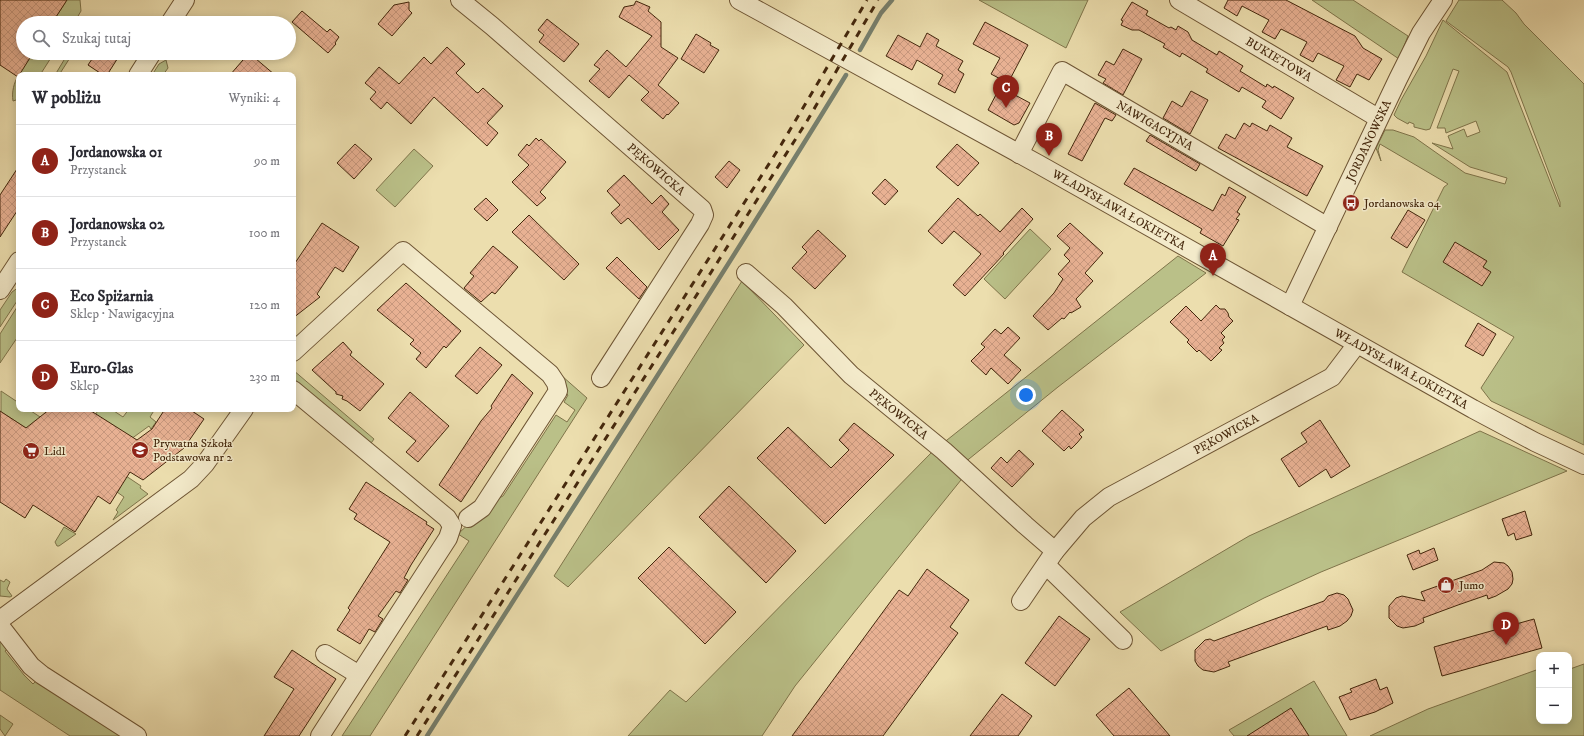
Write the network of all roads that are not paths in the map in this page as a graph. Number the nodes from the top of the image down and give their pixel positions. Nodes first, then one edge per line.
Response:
1 (185, 0) edge
2 (460, 0) edge
3 (740, 0) edge
4 (1179, 0) edge
5 (1443, 0) edge
6 (175, 16) edge
7 (148, 60) edge
8 (140, 72) edge
9 (1378, 118) junction
10 (1019, 154) junction
11 (1328, 227) junction
12 (16, 266) edge
13 (746, 273) dead end
14 (0, 290) edge
15 (1290, 306) junction
16 (1357, 344) junction
17 (296, 349) edge
18 (601, 378) dead end
19 (296, 392) edge
20 (242, 412) edge
21 (1584, 465) edge
22 (468, 518) dead end
23 (1051, 558) junction
24 (1020, 601) dead end
25 (0, 620) edge
26 (0, 626) edge
27 (1123, 640) dead end
28 (325, 654) dead end
29 (359, 676) junction
30 (137, 736) edge
31 (320, 736) edge

1 - 6 street
2 - 18 street, PĘKOWICKA
3 - 10 street, WŁADYSŁAWA ŁOKIETKA
4 - 9 street, BUKIETOWA
5 - 9 street, JORDANOWSKA
7 - 8 street
9 - 11 street, JORDANOWSKA
10 - 11 street, NAWIGACYJNA
10 - 15 street, WŁADYSŁAWA ŁOKIETKA
11 - 15 street, JORDANOWSKA
12 - 14 street
13 - 23 street, PĘKOWICKA
15 - 16 street, WŁADYSŁAWA ŁOKIETKA
16 - 21 street, WŁADYSŁAWA ŁOKIETKA
16 - 23 street, PĘKOWICKA
17 - 22 street
19 - 29 street
20 - 25 street
23 - 24 street, PĘKOWICKA
23 - 27 street, PĘKOWICKA
26 - 30 street
28 - 29 street
29 - 31 street

